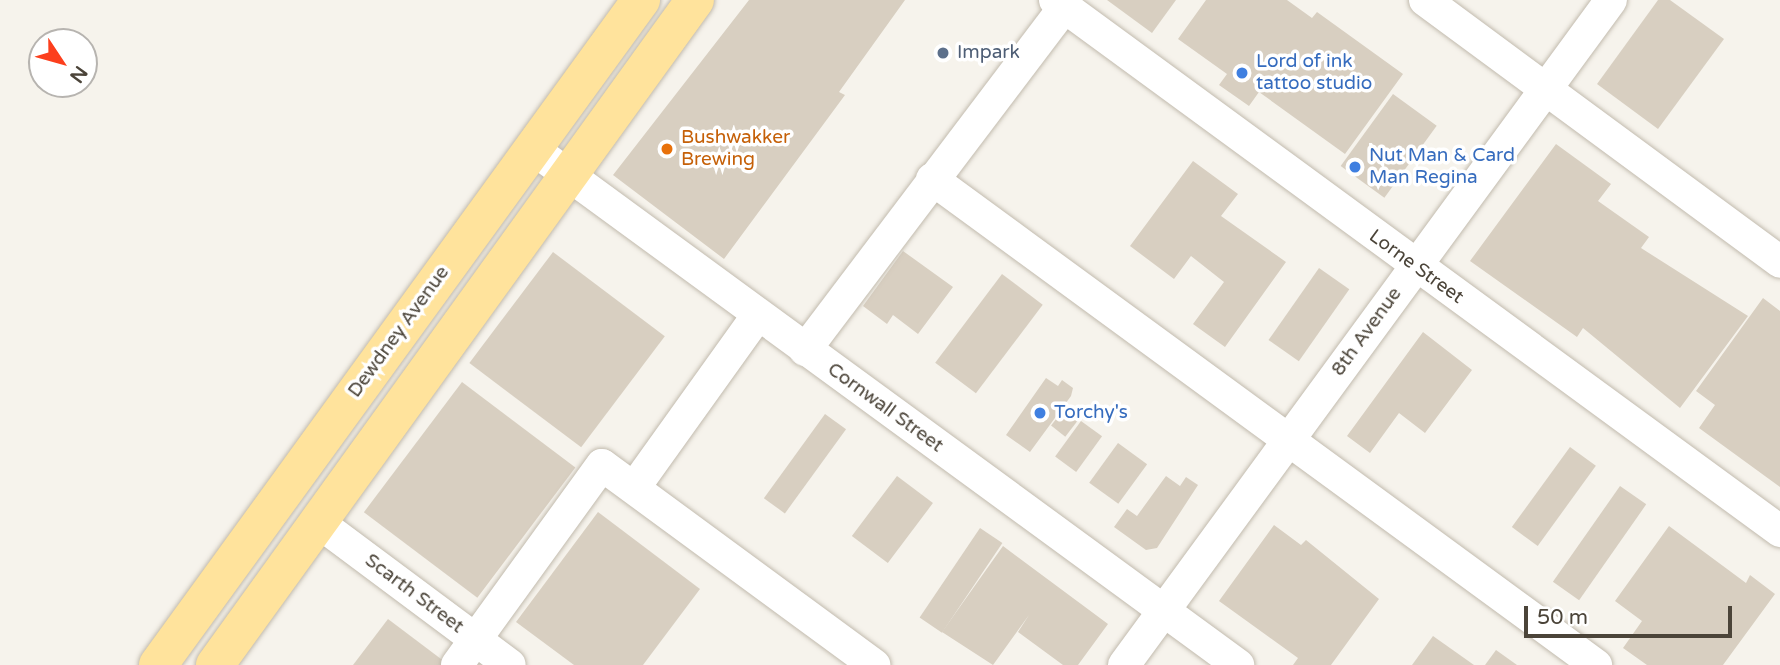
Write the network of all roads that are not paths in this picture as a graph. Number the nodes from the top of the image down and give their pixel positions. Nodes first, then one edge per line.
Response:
1 (641, 0) edge
2 (695, 0) edge
3 (1425, 0) edge
4 (1611, 0) edge
5 (1059, 4) edge
6 (1547, 88) junction
7 (533, 149) junction
8 (569, 175) junction
9 (932, 179) junction
10 (1780, 262) edge
11 (1415, 266) junction
12 (758, 315) junction
13 (806, 350) junction
14 (1287, 441) junction
15 (634, 488) junction
16 (318, 522) junction
17 (1780, 531) edge
18 (1164, 611) junction
19 (475, 639) junction
20 (158, 665) edge
21 (215, 665) edge
22 (457, 665) edge
23 (510, 665) edge
24 (874, 665) edge
25 (1124, 665) edge
26 (1238, 665) edge
27 (1596, 665) edge

1 - 7 main road, Dewdney Avenue
2 - 8 main road
3 - 6 street
4 - 6 street, 8th Avenue
5 - 9 street
5 - 11 street, Lorne Street
6 - 10 street
6 - 11 street, 8th Avenue
7 - 8 street, Cornwall Street
7 - 20 main road, Dewdney Avenue
8 - 12 street, Cornwall Street
8 - 16 main road
9 - 13 street
9 - 14 street
11 - 14 street, 8th Avenue
11 - 17 street, Lorne Street
12 - 13 street, Cornwall Street
12 - 15 street
13 - 18 street, Cornwall Street
14 - 18 street, 8th Avenue
14 - 27 street
15 - 19 street
15 - 24 street
16 - 19 street, Scarth Street
16 - 21 main road
18 - 25 street, 8th Avenue
18 - 26 street, Cornwall Street
19 - 22 street
19 - 23 street, Scarth Street

